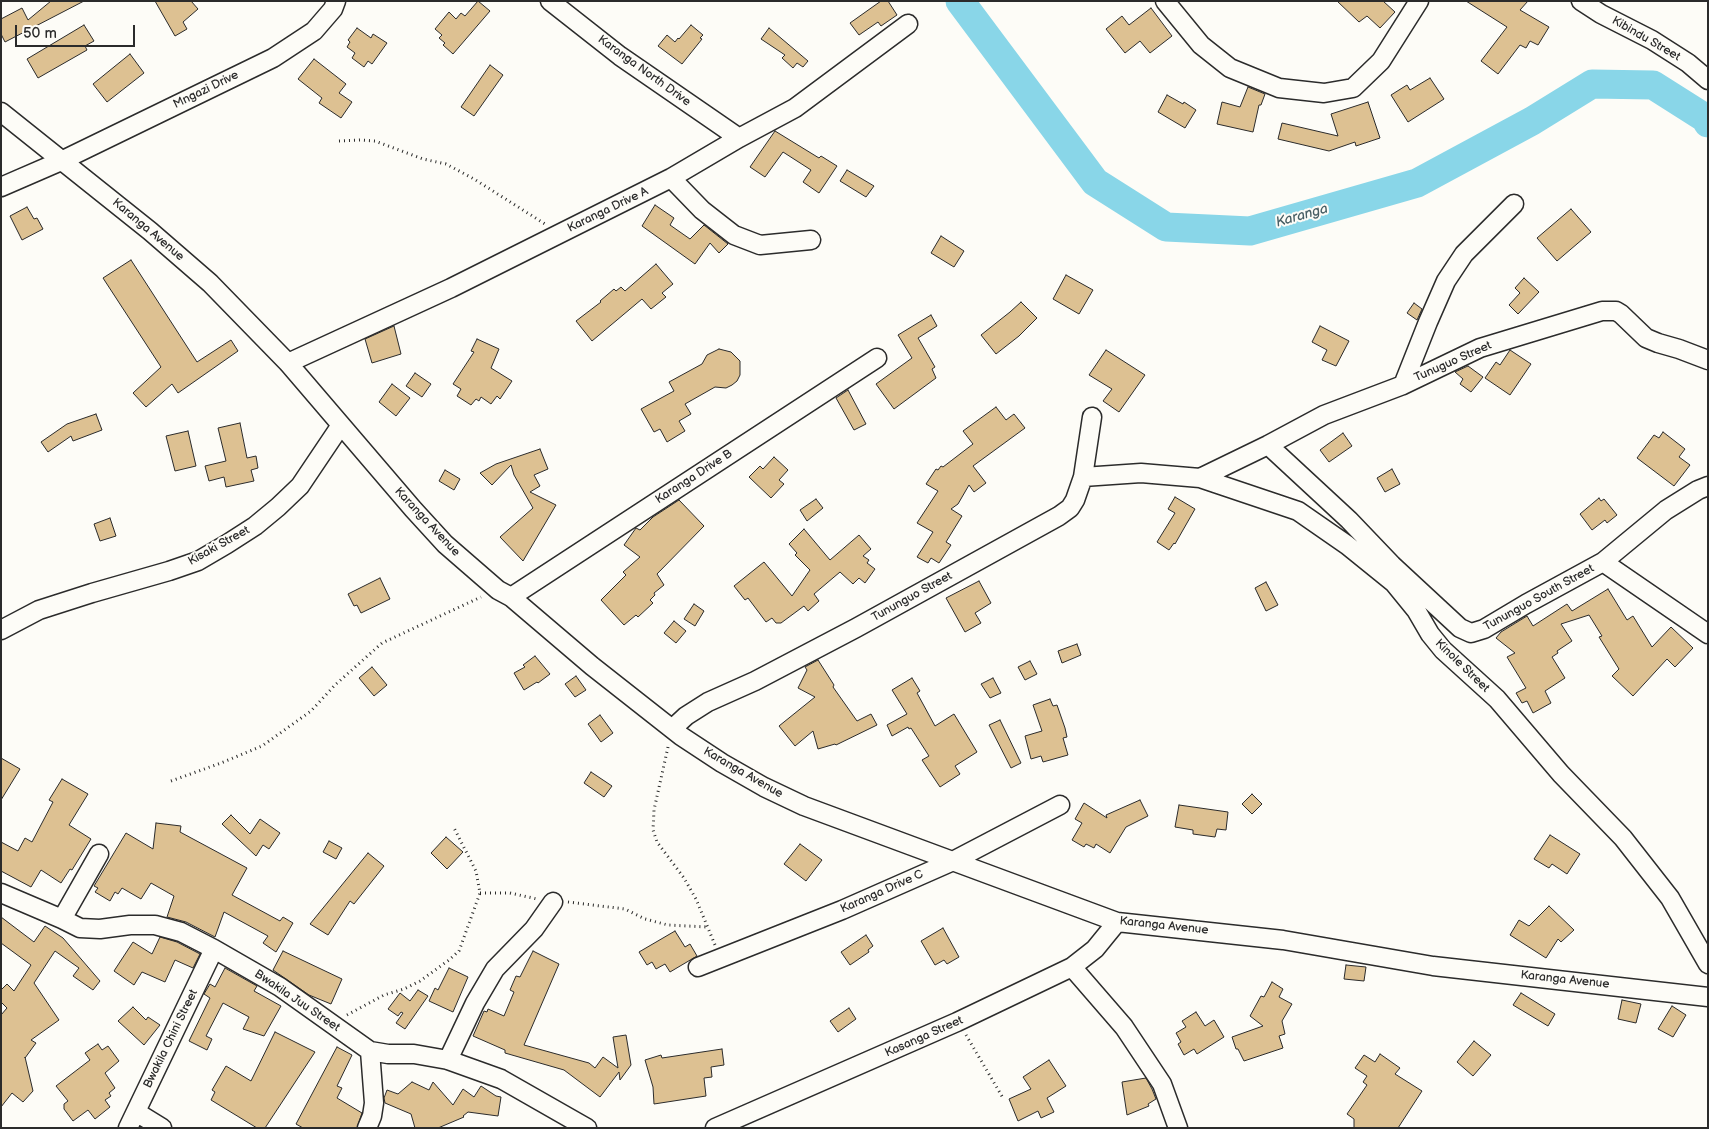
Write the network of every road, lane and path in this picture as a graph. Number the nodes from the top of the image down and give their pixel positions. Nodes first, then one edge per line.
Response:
1 (336, 1) edge
2 (550, 1) edge
3 (1165, 1) edge
4 (1419, 1) edge
5 (1581, 1) edge
6 (908, 24) dead end
7 (1708, 80) edge
8 (1, 112) edge
9 (739, 138) junction
10 (338, 141) dead end
11 (61, 161) junction
12 (671, 178) junction
13 (1, 187) edge
14 (1514, 204) dead end
15 (560, 233) junction
16 (811, 240) dead end
17 (877, 358) dead end
18 (1708, 360) edge
19 (288, 363) junction
20 (1403, 385) junction
21 (1092, 418) dead end
22 (341, 425) junction
23 (1268, 445) junction
24 (1083, 477) junction
25 (1200, 478) junction
26 (1708, 486) edge
27 (1603, 562) junction
28 (504, 593) junction
29 (1, 630) edge
30 (1708, 634) edge
31 (672, 729) junction
32 (171, 781) dead end
33 (1060, 805) dead end
34 (453, 826) dead end
35 (99, 854) dead end
36 (951, 862) junction
37 (1, 893) edge
38 (480, 893) junction
39 (553, 902) junction
40 (62, 919) junction
41 (1117, 922) junction
42 (707, 928) junction
43 (214, 949) junction
44 (722, 958) junction
45 (1708, 964) edge
46 (698, 967) dead end
47 (1072, 967) junction
48 (1708, 997) edge
49 (957, 1022) junction
50 (331, 1024) junction
51 (370, 1051) junction
52 (448, 1060) junction
53 (1004, 1098) dead end
54 (136, 1112) junction
55 (128, 1128) edge
56 (162, 1128) edge
57 (368, 1128) edge
58 (587, 1128) edge
59 (715, 1128) edge
60 (1178, 1128) edge

1 - 11 street, Mngazi Drive
2 - 9 street, Karanga North Drive
3 - 4 street
5 - 7 street, Kibindu Street
6 - 9 street, Karanga Drive A
8 - 11 street, Karanga Avenue
9 - 12 street, Karanga Drive A
10 - 15 path
11 - 13 street, Mngazi Drive
11 - 19 street, Karanga Avenue
12 - 15 street, Karanga Drive A
12 - 16 street
14 - 20 street
15 - 19 street, Karanga Drive A
17 - 28 street, Karanga Drive B
18 - 20 street, Tunuguo Street
19 - 22 street, Karanga Avenue
20 - 23 street, Tunuguo Street
21 - 24 street, Tununguo Street
22 - 28 street, Karanga Avenue
22 - 29 street, Kisaki Street
23 - 25 street, Tunuguo Street
23 - 27 street, Tununguo South Street
24 - 25 street, Kinole Street
24 - 31 street, Tununguo Street
25 - 45 street, Kinole Street
26 - 27 street, Tununguo South Street
27 - 30 street
28 - 31 street, Karanga Avenue
28 - 32 path
31 - 36 street, Karanga Avenue
31 - 42 path
33 - 36 street, Karanga Drive C
34 - 38 path
35 - 40 street
36 - 41 street, Karanga Avenue
36 - 44 street, Karanga Drive C
37 - 40 street, Bwakila Juu Street
38 - 39 path
38 - 50 path
39 - 42 path
39 - 52 street
40 - 43 street, Bwakila Juu Street
41 - 47 street, Kasanga Street
41 - 48 street, Karanga Avenue
42 - 44 path
43 - 50 street, Bwakila Juu Street
43 - 54 street, Bwakila Chini Street
44 - 46 street, Karanga Drive C
47 - 49 street, Kasanga Street
47 - 60 street
49 - 53 path
49 - 59 street, Kasanga Street
50 - 51 street, Bwakila Juu Street
51 - 52 street, Bwakila Juu Street
51 - 57 street
52 - 58 street, Bwakila Juu Street
54 - 55 street, Bwakila Chini Street
54 - 56 street

